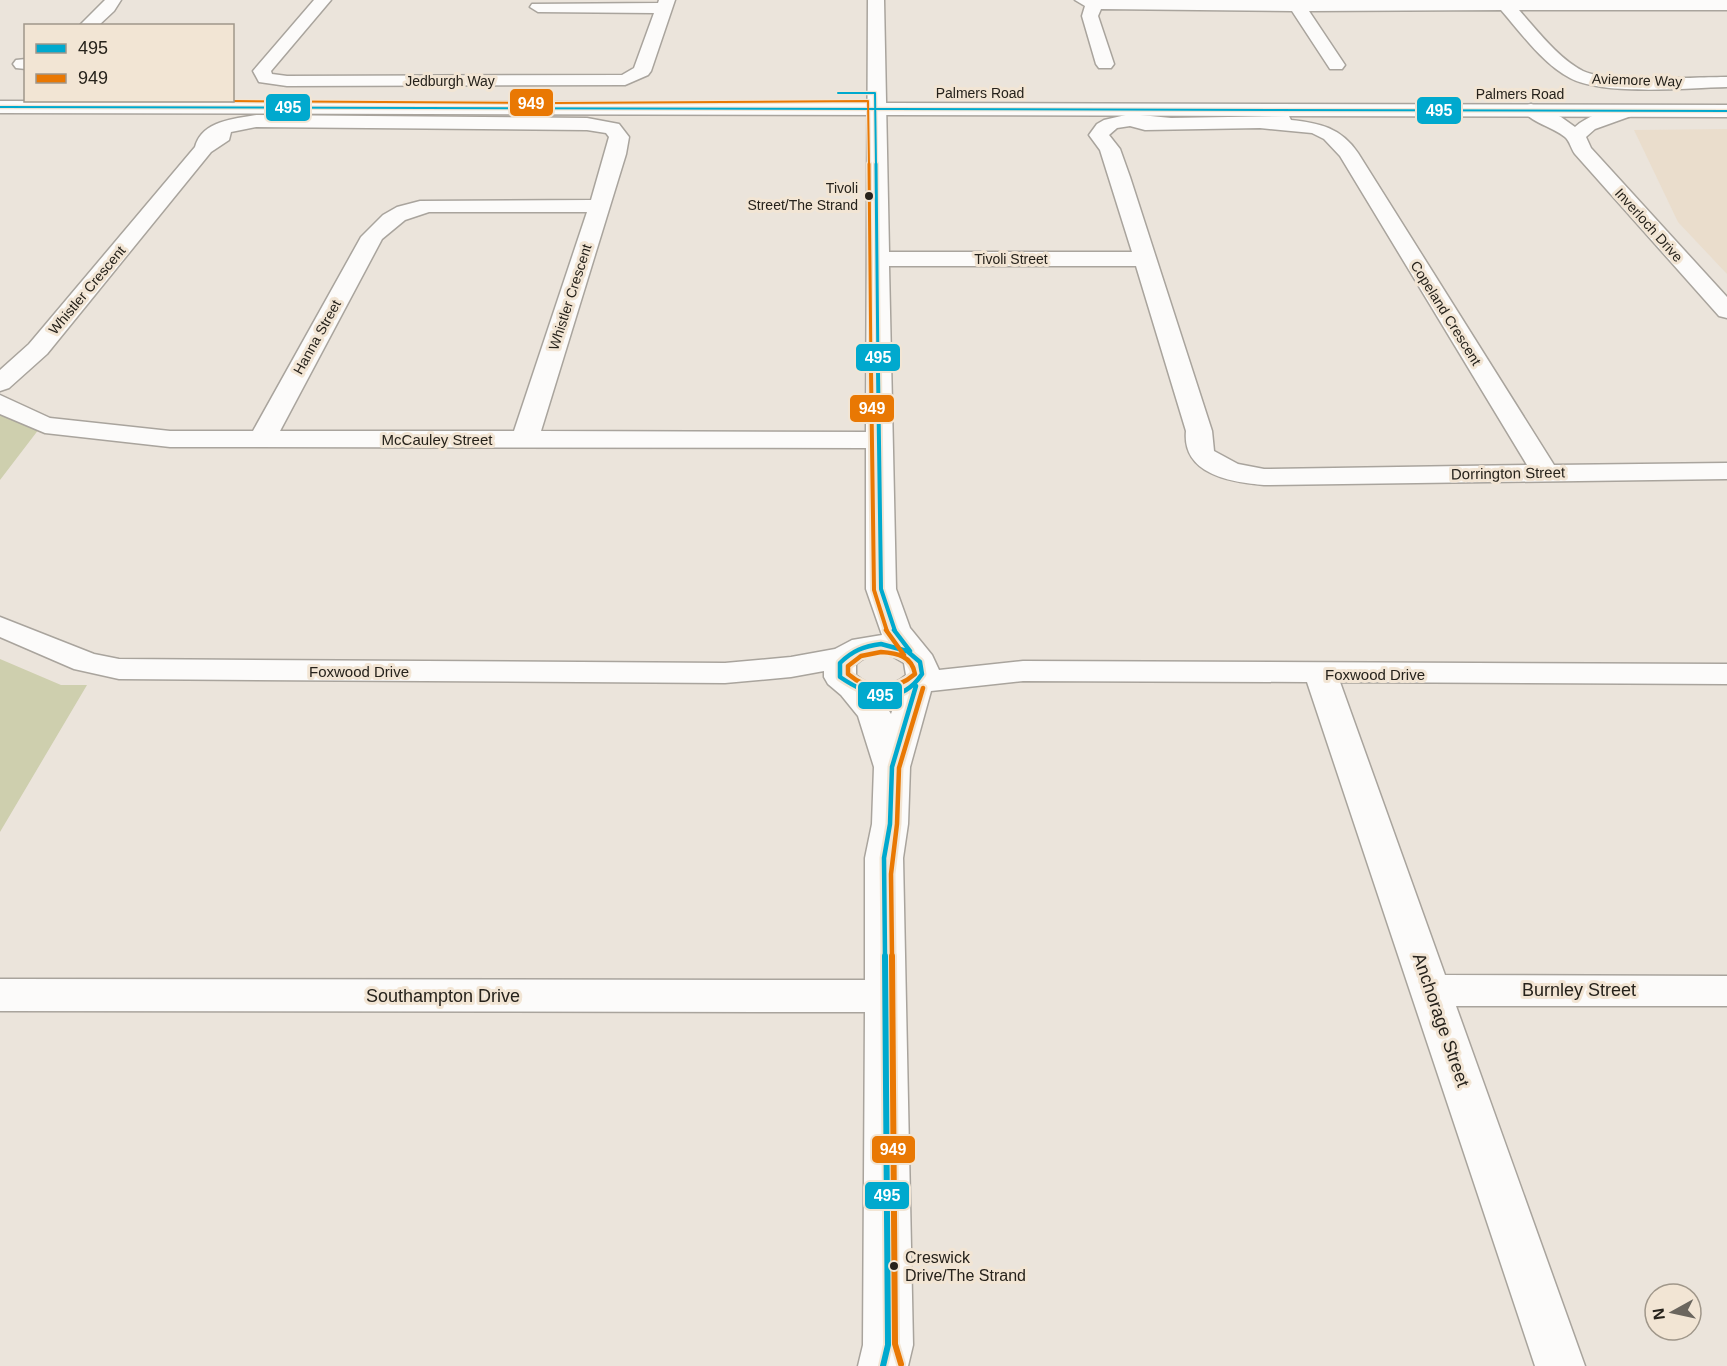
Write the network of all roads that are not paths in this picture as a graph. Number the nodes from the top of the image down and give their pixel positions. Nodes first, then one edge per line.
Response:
1 (113, 0) edge
2 (323, 0) edge
3 (876, 0) edge
4 (1093, 1) edge
5 (1222, 2) edge
6 (1423, 2) edge
7 (1618, 2) edge
8 (665, 4) edge
9 (1297, 4) junction
10 (1504, 5) junction
11 (1727, 5) edge
12 (538, 8) edge
13 (89, 24) edge
14 (1104, 65) dead end
15 (1335, 66) dead end
16 (1727, 82) edge
17 (0, 94) edge
18 (24, 94) edge
19 (234, 94) edge
20 (1727, 95) edge
21 (876, 100) junction
22 (0, 107) edge
23 (1531, 110) junction
24 (1627, 111) junction
25 (1727, 111) edge
26 (1576, 136) junction
27 (598, 206) junction
28 (877, 259) junction
29 (1144, 259) junction
30 (1727, 311) edge
31 (38, 349) junction
32 (0, 383) edge
33 (0, 393) edge
34 (0, 403) edge
35 (263, 438) junction
36 (525, 440) junction
37 (880, 440) junction
38 (1225, 463) joint
39 (1727, 471) edge
40 (1545, 472) junction
41 (881, 589) junction
42 (0, 626) edge
43 (846, 656) junction
44 (914, 668) junction
45 (726, 673) junction
46 (1321, 674) junction
47 (1727, 674) edge
48 (854, 690) junction
49 (892, 767) junction
50 (1430, 990) junction
51 (1727, 991) edge
52 (0, 995) edge
53 (886, 996) junction
54 (889, 1359) edge
55 (1560, 1366) edge

1 - 13 street
2 - 8 street, Jedburgh Way
3 - 21 street
4 - 5 street
4 - 14 street
5 - 9 street
6 - 9 street
6 - 10 street
7 - 10 street
7 - 11 street
8 - 12 street
9 - 15 street
10 - 16 street, Aviemore Way
17 - 18 street
19 - 21 street, Palmers Road
20 - 21 street, Palmers Road
21 - 22 street, Palmers Road
21 - 23 street, Palmers Road
21 - 28 street
23 - 24 street, Palmers Road
23 - 26 street, Inverloch Drive
24 - 25 street, Palmers Road
24 - 26 street
26 - 30 street, Inverloch Drive
27 - 31 street, Whistler Crescent
27 - 35 street, Hanna Street
27 - 36 street, Whistler Crescent
28 - 29 street, Tivoli Street
28 - 37 street
29 - 38 street, Copeland Crescent
29 - 40 street, Copeland Crescent
31 - 32 street, Whistler Crescent
31 - 33 street, Whistler Crescent
34 - 35 street, McCauley Street
35 - 36 street, McCauley Street
36 - 37 street, McCauley Street
37 - 41 street
38 - 40 street, Dorrington Street
39 - 40 street, Dorrington Street
41 - 43 street
41 - 44 street
42 - 45 street, Foxwood Drive
43 - 44 street
43 - 45 street, Foxwood Drive
43 - 48 street
44 - 46 street, Foxwood Drive
44 - 48 street
44 - 49 street
45 - 48 street, Foxwood Drive
46 - 47 street, Foxwood Drive
46 - 50 street, Anchorage Street
48 - 49 street
49 - 53 street
50 - 51 street, Burnley Street
50 - 55 street, Anchorage Street
52 - 53 street, Southampton Drive
53 - 54 street

